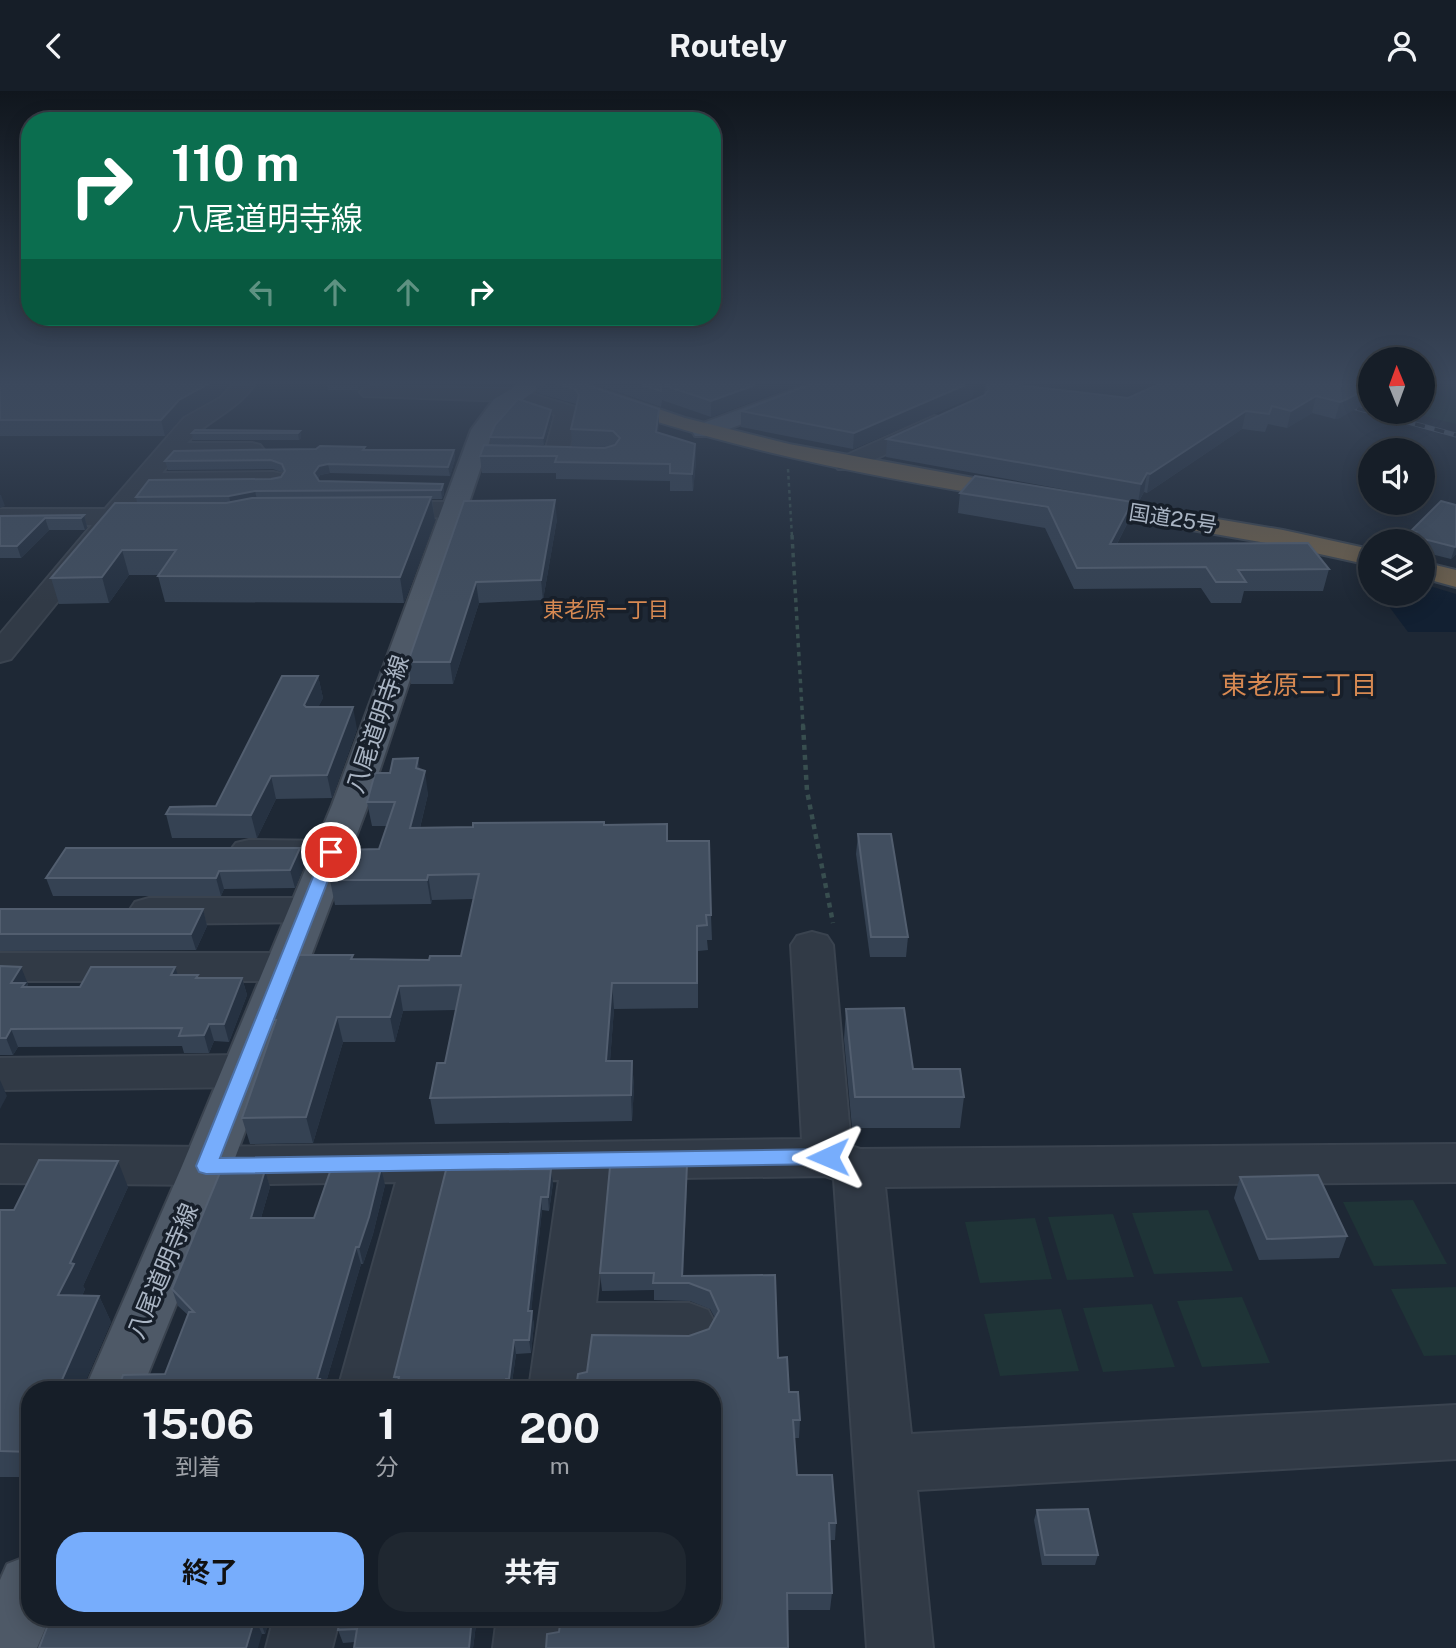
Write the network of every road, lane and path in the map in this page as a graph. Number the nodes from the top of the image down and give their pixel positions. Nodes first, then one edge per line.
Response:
1 (162, 458) edge
2 (259, 458) edge
3 (471, 458) edge
4 (787, 458) dead end
5 (819, 458) edge
6 (860, 458) edge
7 (846, 464) junction
8 (464, 477) junction
9 (239, 479) junction
10 (273, 479) edge
11 (144, 480) junction
12 (355, 510) edge
13 (180, 516) edge
14 (0, 517) edge
15 (116, 529) junction
16 (0, 539) edge
17 (93, 542) junction
18 (1358, 555) edge
19 (1435, 573) edge
20 (1456, 579) edge
21 (0, 653) edge
22 (208, 851) edge
23 (331, 852) junction
24 (308, 910) junction
25 (112, 911) edge
26 (812, 945) joint
27 (0, 967) edge
28 (285, 967) junction
29 (244, 1071) junction
30 (0, 1074) edge
31 (586, 1160) junction
32 (426, 1163) junction
33 (843, 1163) junction
34 (1456, 1163) edge
35 (0, 1164) edge
36 (206, 1166) junction
37 (566, 1326) junction
38 (689, 1327) dead end
39 (116, 1381) edge
40 (369, 1381) edge
41 (559, 1381) edge
42 (1456, 1432) edge
43 (885, 1464) junction
44 (21, 1608) edge
45 (305, 1626) edge
46 (529, 1626) edge
47 (4, 1648) edge
48 (299, 1648) edge
49 (526, 1648) edge
50 (900, 1648) edge

1 - 11 street
2 - 9 street
3 - 8 main road, 八尾道明寺線
4 - 26 path
5 - 7 highway, 国道25号
6 - 7 street
7 - 18 highway, 国道25号
8 - 12 street
8 - 23 main road, 八尾道明寺線
9 - 10 street
9 - 11 street
11 - 15 street
13 - 15 street
14 - 15 street
15 - 17 street
16 - 17 street
17 - 21 street
19 - 20 highway
22 - 23 street
23 - 24 main road, 八尾道明寺線
24 - 25 street
24 - 28 main road, 八尾道明寺線
26 - 33 street
27 - 28 street
28 - 29 main road, 八尾道明寺線
29 - 30 street
29 - 36 main road, 八尾道明寺線
31 - 32 street
31 - 33 street
31 - 37 street
32 - 36 street
32 - 40 street
33 - 34 street
33 - 43 street
35 - 36 street
36 - 39 main road, 八尾道明寺線
37 - 38 street
37 - 41 street
42 - 43 street
43 - 50 street
44 - 47 main road
45 - 48 street
46 - 49 street

